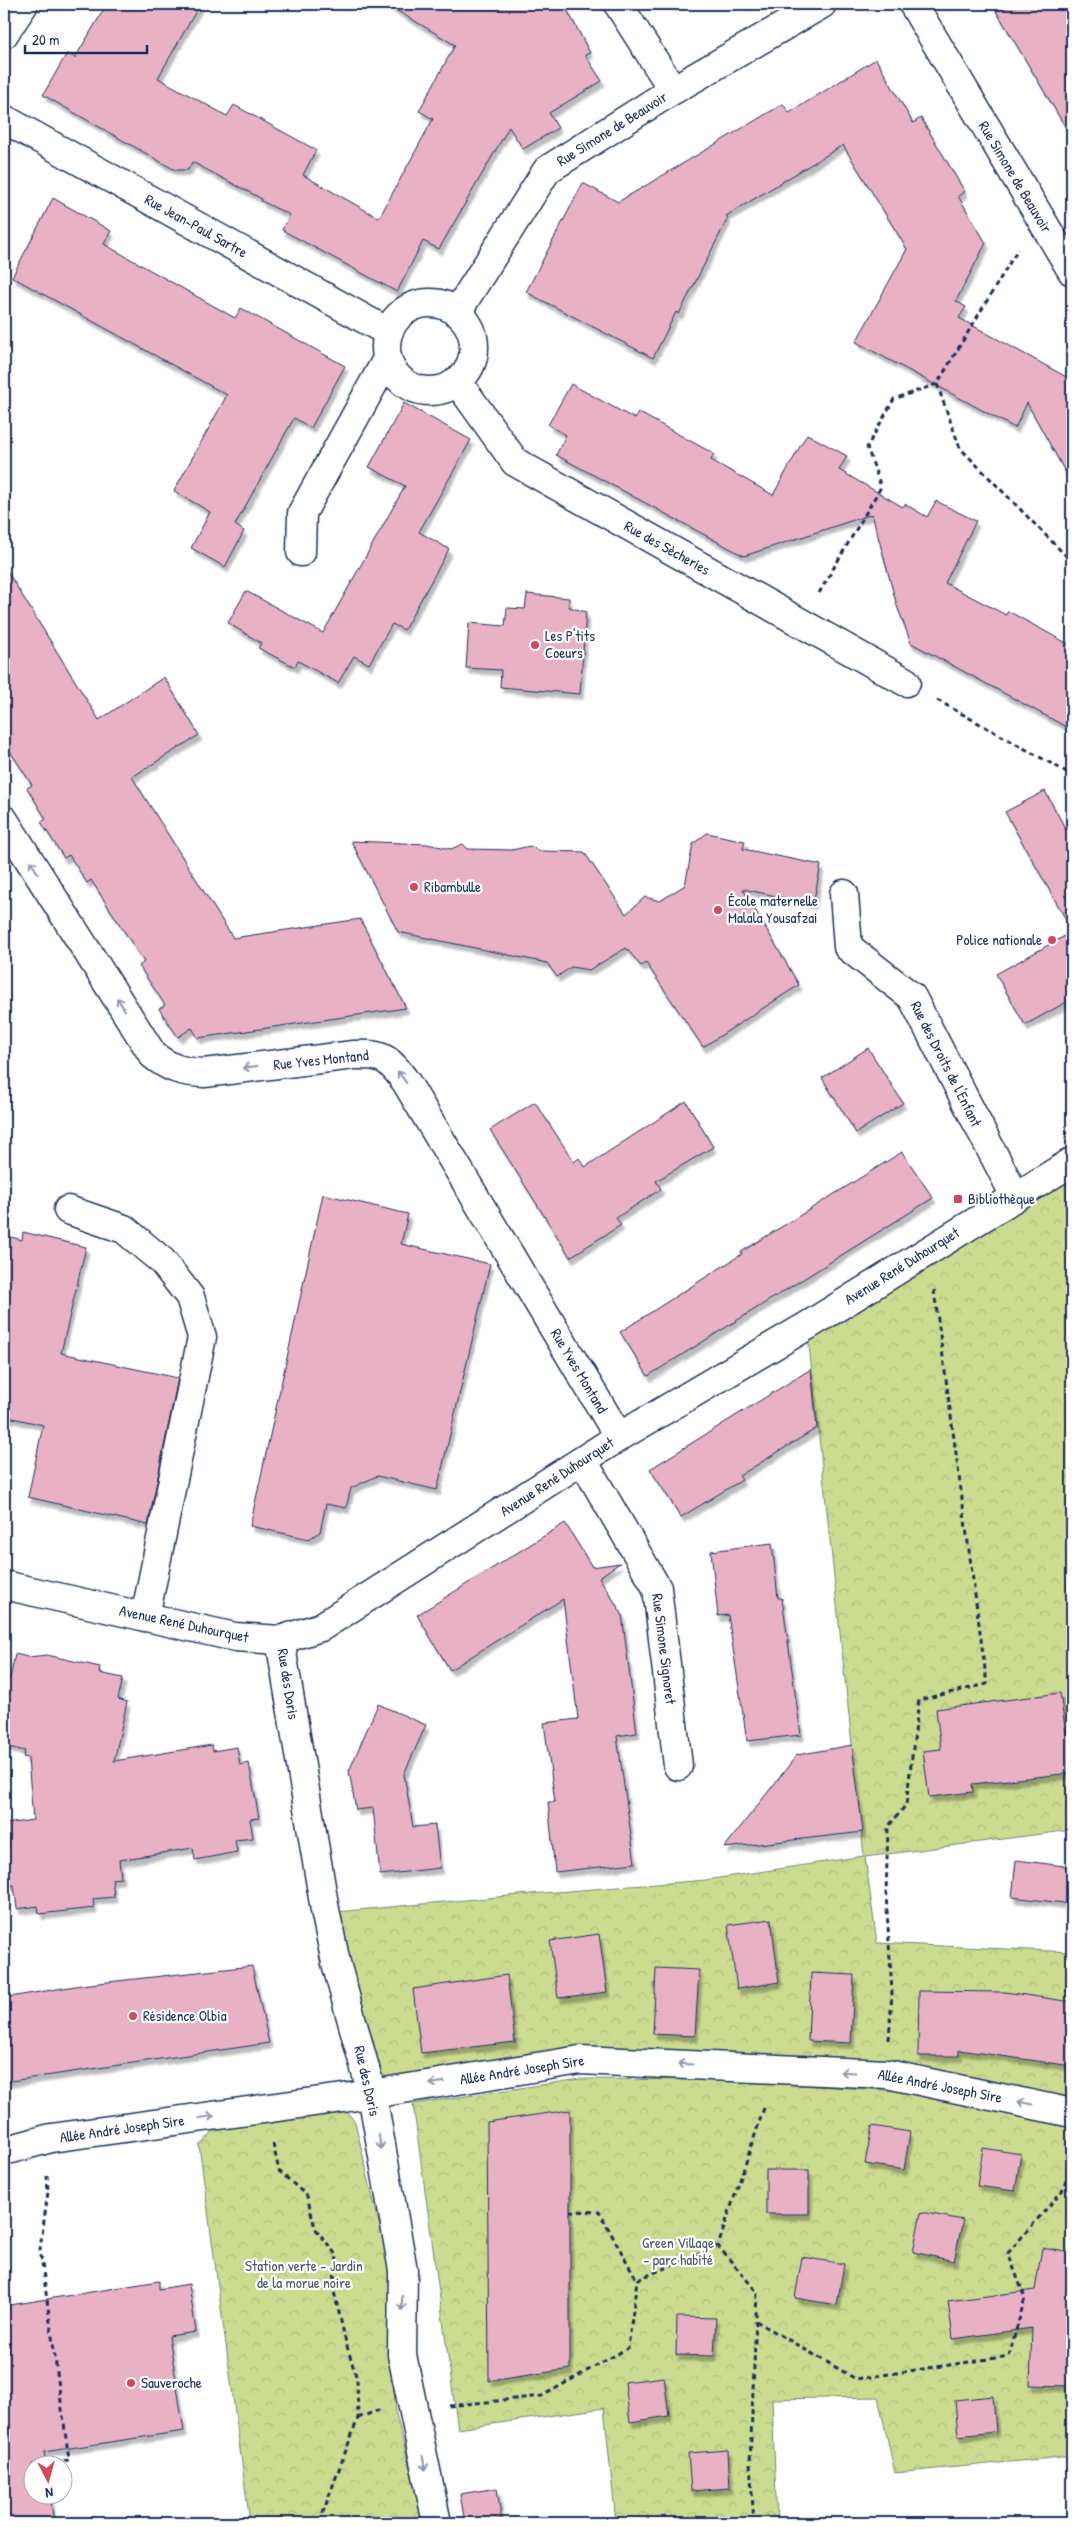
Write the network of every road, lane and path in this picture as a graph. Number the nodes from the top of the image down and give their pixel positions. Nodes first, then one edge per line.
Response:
1 (24, 4) edge
2 (618, 4) edge
3 (822, 4) edge
4 (913, 4) edge
5 (4, 34) edge
6 (673, 90) junction
7 (4, 119) edge
8 (1038, 216) junction
9 (1072, 271) edge
10 (457, 312) junction
11 (388, 332) junction
12 (387, 359) junction
13 (457, 381) junction
14 (937, 384) junction
15 (301, 552) dead end
16 (1072, 562) edge
17 (801, 624) junction
18 (906, 682) joint
19 (1072, 775) edge
20 (4, 820) edge
21 (844, 894) dead end
22 (1072, 1162) edge
23 (1015, 1196) junction
24 (68, 1210) dead end
25 (929, 1250) junction
26 (619, 1437) junction
27 (583, 1461) junction
28 (4, 1585) edge
29 (145, 1617) junction
30 (280, 1640) junction
31 (678, 1766) dead end
32 (777, 2068) junction
33 (888, 2074) junction
34 (372, 2094) junction
35 (265, 2109) junction
36 (1072, 2113) edge
37 (43, 2141) junction
38 (4, 2151) edge
39 (1072, 2163) edge
40 (570, 2211) dead end
41 (718, 2246) junction
42 (637, 2280) junction
43 (756, 2321) junction
44 (413, 2410) junction
45 (68, 2454) edge
46 (319, 2523) edge
47 (437, 2523) edge
48 (754, 2523) edge

1 - 5 street
2 - 6 street
3 - 6 street, Rue Simone de Beauvoir
4 - 8 street, Rue Simone de Beauvoir
6 - 10 street, Rue Simone de Beauvoir
7 - 11 street, Rue Jean-Paul Sartre
8 - 9 street, Rue Simone de Beauvoir
8 - 14 path
10 - 11 street
10 - 13 street
11 - 12 street
12 - 13 street
12 - 15 street
13 - 17 street, Rue des Sècheries
14 - 16 path
14 - 17 path
17 - 18 street, Rue des Sècheries
18 - 19 path
26 -> 20 street, Rue Yves Montand
21 - 23 street, Rue des Droits de l'Enfant
22 - 23 street, Avenue René Duhourquet
23 - 25 street, Avenue René Duhourquet
24 - 29 street
25 - 26 street, Avenue René Duhourquet
25 - 33 path
26 - 27 street, Avenue René Duhourquet
27 - 30 street, Avenue René Duhourquet
27 - 31 street, Rue Simone Signoret
28 - 29 street, Avenue René Duhourquet
29 - 30 street, Avenue René Duhourquet
30 - 34 street, Rue des Doris
33 -> 32 street, Allée André Joseph Sire
32 -> 34 street, Allée André Joseph Sire
32 - 41 path
36 -> 33 street, Allée André Joseph Sire
34 - 35 street, Allée André Joseph Sire
34 -> 44 street, Rue des Doris
37 -> 35 street, Allée André Joseph Sire
35 - 46 path
37 - 38 street, Allée André Joseph Sire
37 - 45 path
39 - 43 path
40 - 42 path
41 - 42 path
41 - 43 path
42 - 44 path
43 - 48 path
44 -> 47 street, Rue des Doris

